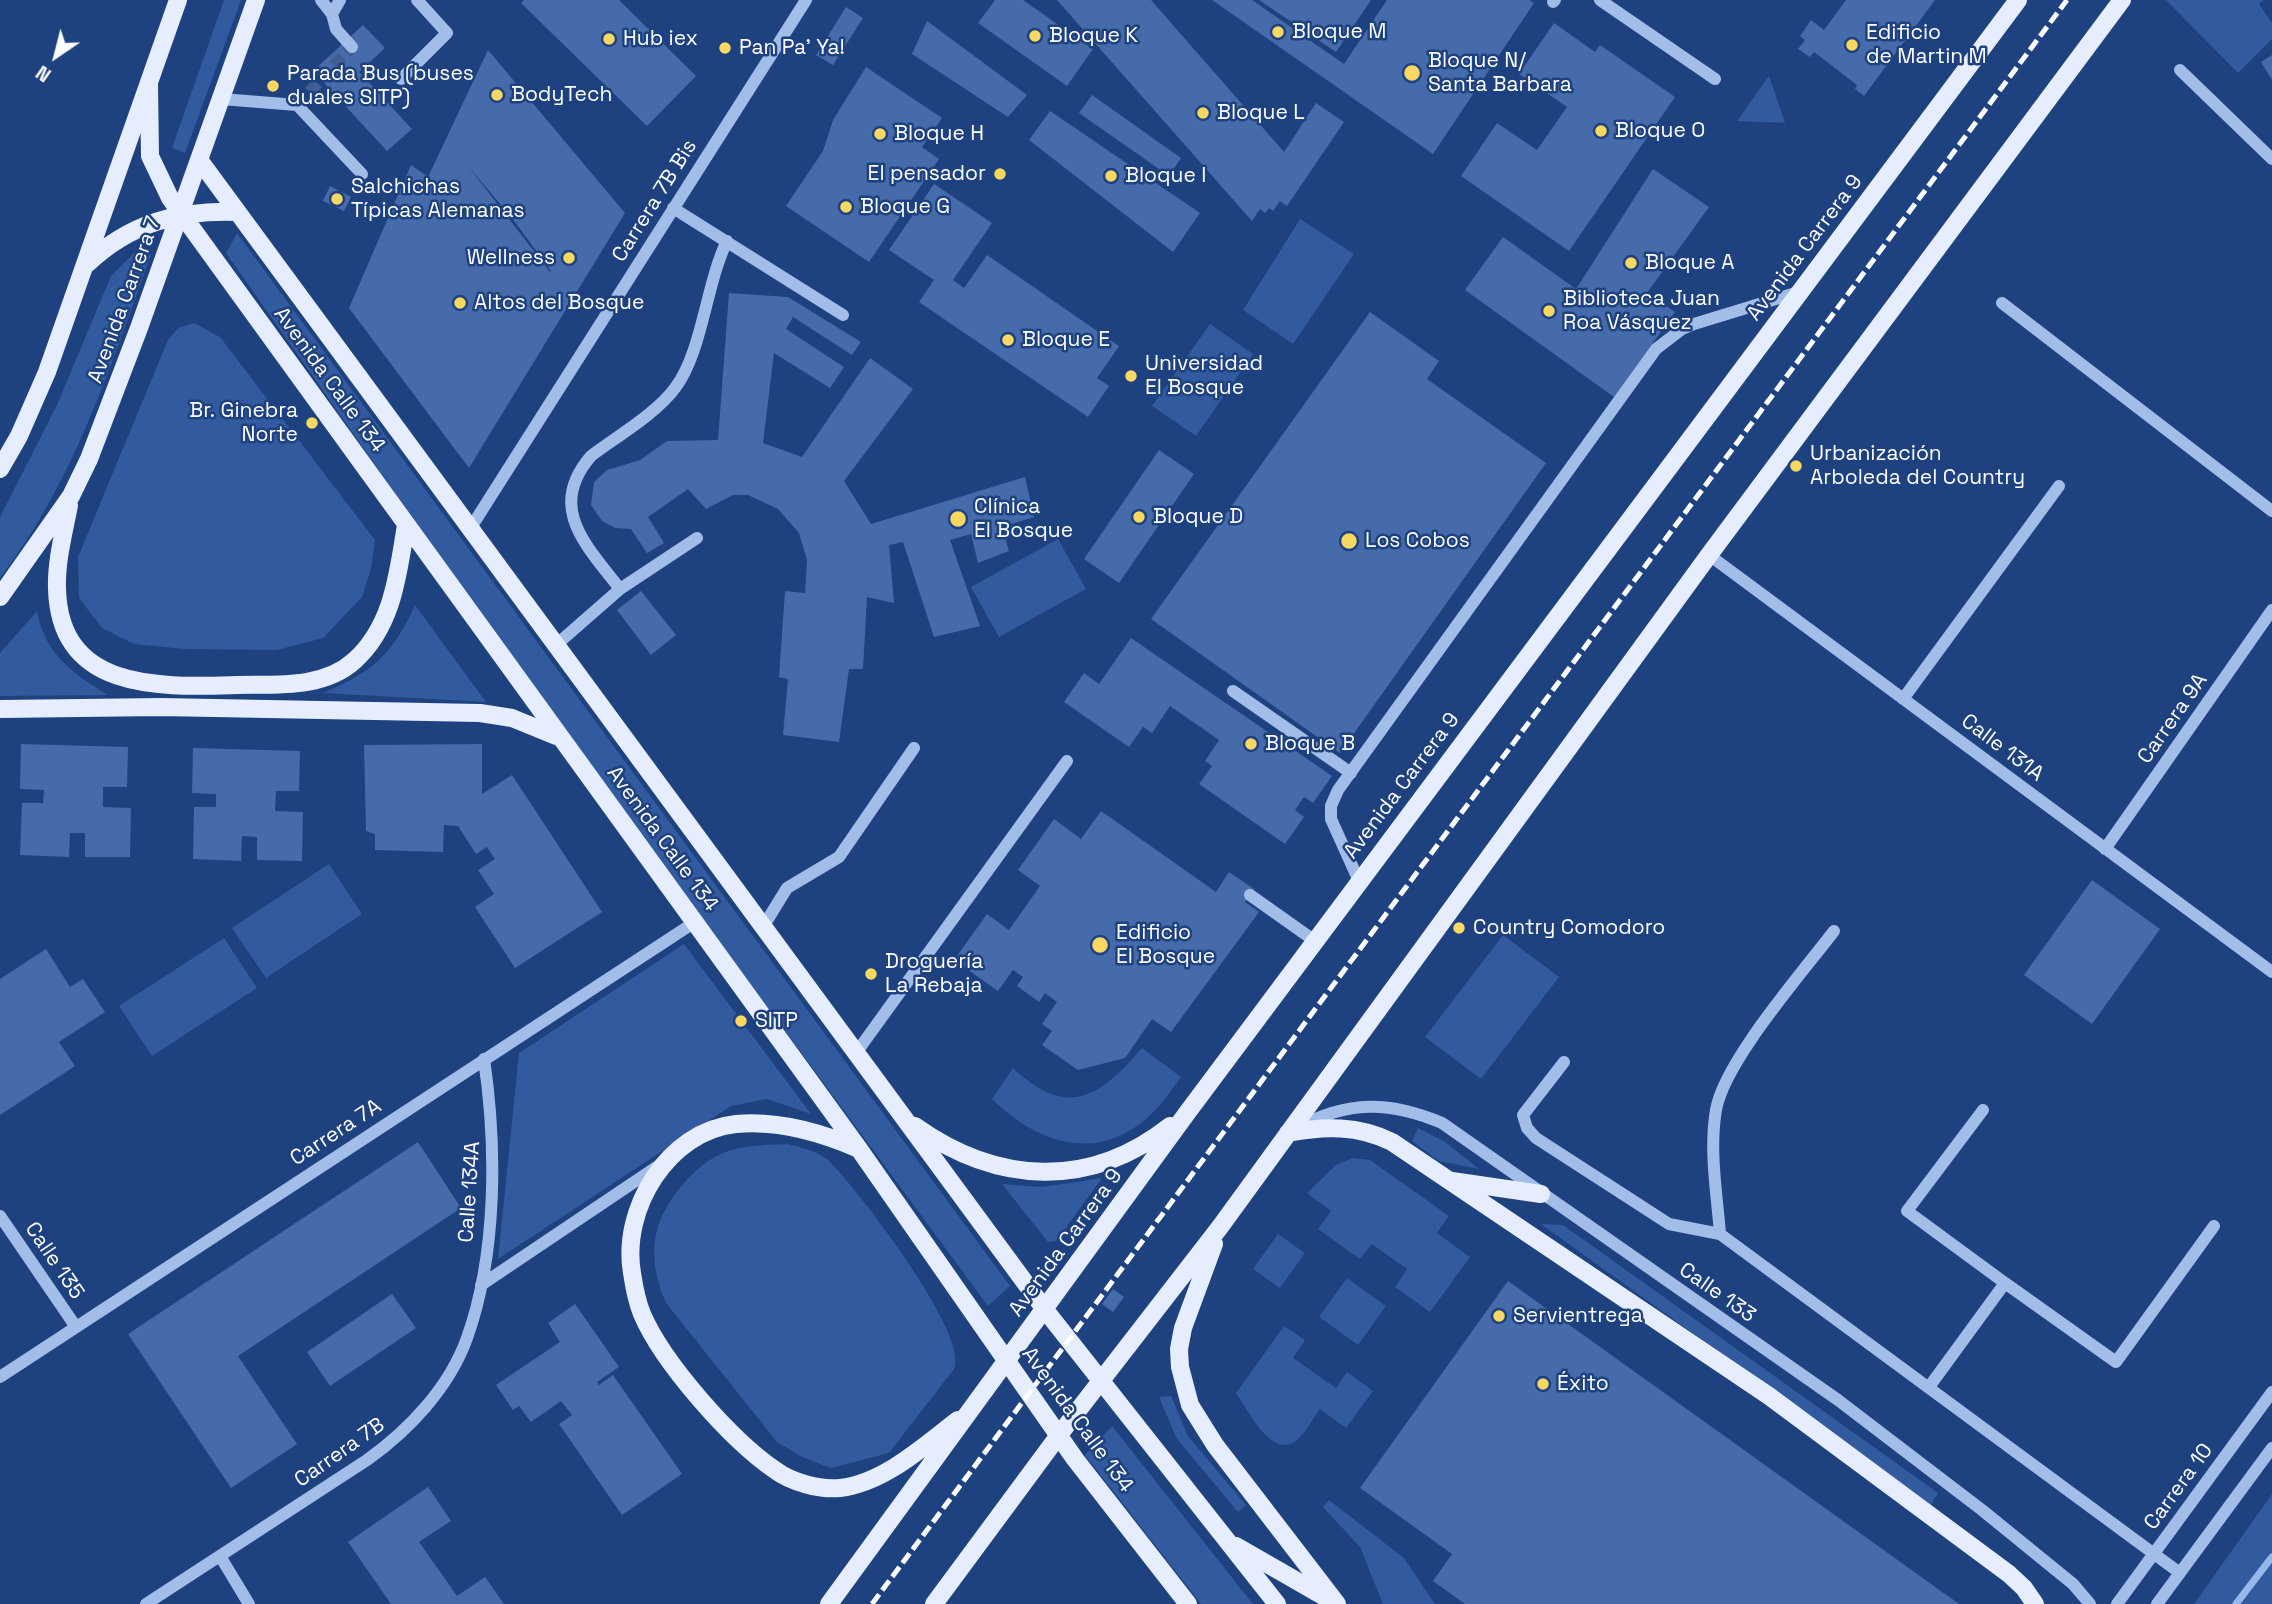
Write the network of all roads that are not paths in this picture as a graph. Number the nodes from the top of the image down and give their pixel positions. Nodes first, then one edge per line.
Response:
1 (178, 0) edge
2 (256, 0) edge
3 (321, 0) edge
4 (340, 0) edge
5 (417, 0) edge
6 (806, 0) edge
7 (1600, 0) edge
8 (2018, 0) edge
9 (2122, 0) edge
10 (332, 15) junction
11 (352, 47) dead end
12 (2180, 70) dead end
13 (401, 79) dead end
14 (1715, 79) dead end
15 (149, 83) junction
16 (221, 99) junction
17 (2272, 159) edge
18 (200, 161) junction
19 (362, 174) dead end
20 (673, 208) junction
21 (237, 212) junction
22 (181, 214) junction
23 (727, 241) junction
24 (85, 267) junction
25 (1802, 290) junction
26 (2003, 303) dead end
27 (843, 315) dead end
28 (0, 470) edge
29 (2059, 486) dead end
30 (71, 496) junction
31 (2272, 510) edge
32 (406, 526) junction
33 (470, 529) junction
34 (697, 538) dead end
35 (1709, 555) junction
36 (620, 589) junction
37 (0, 597) edge
38 (2272, 610) edge
39 (556, 645) junction
40 (1233, 691) dead end
41 (1903, 699) junction
42 (0, 709) edge
43 (559, 737) junction
44 (914, 748) dead end
45 (1067, 761) dead end
46 (1351, 773) junction
47 (2105, 849) junction
48 (1359, 881) junction
49 (1251, 895) dead end
50 (695, 922) junction
51 (763, 927) junction
52 (1834, 931) dead end
53 (1315, 941) junction
54 (2272, 972) edge
55 (856, 1053) junction
56 (484, 1059) junction
57 (1564, 1062) dead end
58 (1983, 1110) dead end
59 (1187, 1113) junction
60 (904, 1118) junction
61 (1288, 1133) junction
62 (859, 1149) junction
63 (665, 1161) junction
64 (1449, 1180) junction
65 (1541, 1194) junction
66 (0, 1216) edge
67 (2214, 1226) dead end
68 (1220, 1227) junction
69 (1720, 1234) junction
70 (2005, 1283) junction
71 (481, 1285) junction
72 (1046, 1311) junction
73 (76, 1327) junction
74 (1007, 1362) junction
75 (0, 1377) edge
76 (1101, 1380) junction
77 (1929, 1387) junction
78 (2272, 1392) edge
79 (974, 1407) junction
80 (1059, 1435) junction
81 (2272, 1448) edge
82 (1228, 1541) junction
83 (2154, 1553) junction
84 (220, 1556) junction
85 (2180, 1573) junction
86 (146, 1604) edge
87 (249, 1604) edge
88 (829, 1604) edge
89 (934, 1604) edge
90 (1188, 1604) edge
91 (1277, 1604) edge
92 (1337, 1604) edge
93 (2035, 1604) edge
94 (2090, 1604) edge
95 (2117, 1604) edge
96 (2157, 1604) edge

1 - 15 main road
2 - 16 main road, Avenida Carrera 7
3 - 10 street
4 - 10 street
5 - 13 street
6 - 20 street, Carrera 7B Bis
7 - 14 street
8 - 25 main road, Avenida Carrera 9
9 - 35 main road
10 - 11 street
12 - 17 street
15 - 22 main road, Avenida Calle 134
15 - 24 main road
16 - 18 main road, Avenida Carrera 7
16 - 19 street
18 - 21 main road, Avenida Calle 134
18 - 22 main road, Avenida Carrera 7
20 - 23 street
20 - 33 street, Carrera 7B Bis
21 - 22 main road
21 - 33 main road, Avenida Calle 134
22 - 24 main road
22 - 30 main road, Avenida Carrera 7
22 - 32 main road, Avenida Calle 134
23 - 27 street
23 - 36 street
24 - 28 main road
25 - 46 street
25 - 48 main road, Avenida Carrera 9
26 - 31 street
29 - 41 street
30 - 32 main road
30 - 37 main road, Avenida Carrera 7
32 - 43 main road, Avenida Calle 134
33 - 39 main road, Avenida Calle 134
34 - 36 street
35 - 41 street, Calle 131A
35 - 61 main road
36 - 39 street
38 - 47 street, Carrera 9A
39 - 51 main road, Avenida Calle 134
40 - 46 street
41 - 47 street, Calle 131A
42 - 43 main road
43 - 50 main road, Avenida Calle 134
44 - 51 street
45 - 55 street
46 - 48 street
47 - 54 street, Calle 131A
48 - 53 main road, Avenida Carrera 9
49 - 53 street
50 - 56 street, Carrera 7A
50 - 62 main road, Avenida Calle 134
51 - 55 main road, Avenida Calle 134
52 - 69 street
53 - 59 main road, Avenida Carrera 9
55 - 60 main road, Avenida Calle 134
56 - 71 street, Calle 134A
56 - 73 street, Carrera 7A
57 - 69 street
58 - 70 street
59 - 60 main road
59 - 72 main road, Avenida Carrera 9
60 - 72 main road, Avenida Calle 134
61 - 64 main road
61 - 65 street, Calle 133
61 - 68 main road
62 - 63 main road
62 - 74 main road, Avenida Calle 134
63 - 71 street
63 - 79 main road
64 - 65 main road
64 - 93 main road
65 - 94 street, Calle 133
66 - 73 street, Calle 135
67 - 70 street
68 - 76 main road
68 - 92 main road
69 - 77 street
70 - 77 street
71 - 84 street, Carrera 7B
72 - 74 main road, Avenida Carrera 9
72 - 76 main road, Avenida Calle 134
73 - 75 street, Carrera 7A
74 - 79 main road, Avenida Carrera 9
74 - 80 main road, Avenida Calle 134
76 - 80 main road
76 - 82 main road, Avenida Calle 134
77 - 83 street
78 - 83 street, Carrera 10
79 - 88 main road, Avenida Carrera 9
80 - 89 main road
80 - 90 main road, Avenida Calle 134
81 - 85 street
82 - 91 main road, Avenida Calle 134
82 - 92 main road
83 - 85 street
83 - 95 street, Carrera 10
84 - 86 street, Carrera 7B
84 - 87 street
85 - 96 street

